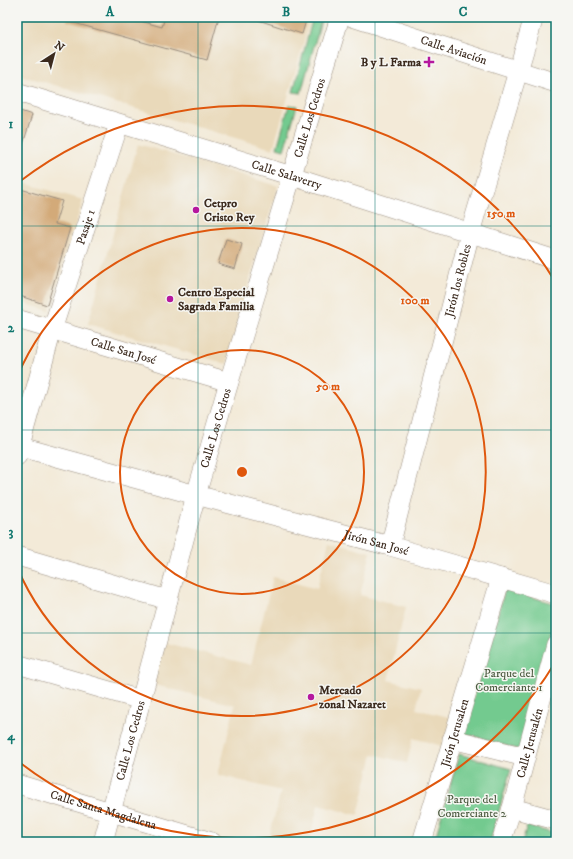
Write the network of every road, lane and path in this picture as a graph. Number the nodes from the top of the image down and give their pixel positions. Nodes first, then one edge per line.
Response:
1 (340, 17) edge
2 (352, 17) edge
3 (534, 17) edge
4 (519, 70) junction
5 (556, 83) edge
6 (17, 92) edge
7 (119, 124) junction
8 (292, 176) junction
9 (470, 233) junction
10 (556, 260) edge
11 (17, 319) edge
12 (52, 330) junction
13 (229, 382) junction
14 (18, 450) edge
15 (196, 495) junction
16 (390, 546) junction
17 (17, 556) edge
18 (501, 578) junction
19 (556, 594) edge
20 (168, 600) junction
21 (556, 644) edge
22 (17, 664) edge
23 (141, 700) junction
24 (452, 740) junction
25 (525, 757) junction
26 (17, 784) edge
27 (512, 808) junction
28 (112, 812) junction
29 (556, 820) edge
30 (103, 842) edge
31 (212, 842) edge
32 (422, 842) edge
33 (501, 842) edge

1 - 8 street, Calle Los Cedros
2 - 4 street, Calle Aviación
3 - 4 street, Jirón los Robles
4 - 5 street, Calle Aviación
4 - 9 street, Jirón los Robles
6 - 7 street, Calle Salaverry
7 - 8 street, Calle Salaverry
7 - 12 street, Pasaje 1
8 - 9 street, Calle Salaverry
8 - 13 street, Calle Los Cedros
9 - 10 street, Calle Salaverry
9 - 16 street, Jirón los Robles
11 - 12 street, Calle San José
12 - 13 street, Calle San José
12 - 14 street, Pasaje 1
13 - 15 street, Calle Los Cedros
14 - 15 street, Jirón San José
15 - 16 street, Jirón San José
15 - 20 street, Calle Los Cedros
16 - 18 street, Jirón San José
17 - 20 street
18 - 19 street, Jirón San José
18 - 24 street, Jirón Jerusalen
20 - 23 street, Calle Los Cedros
21 - 25 street, Calle Jerusalén
22 - 23 street
23 - 28 street, Calle Los Cedros
24 - 25 street
24 - 32 street, Jirón Jerusalen
25 - 27 street, Calle Jerusalén
26 - 28 street, Calle Santa Magdalena
27 - 29 street
27 - 33 street, Calle Jerusalén
28 - 30 street, Calle Los Cedros
28 - 31 street, Calle Santa Magdalena

